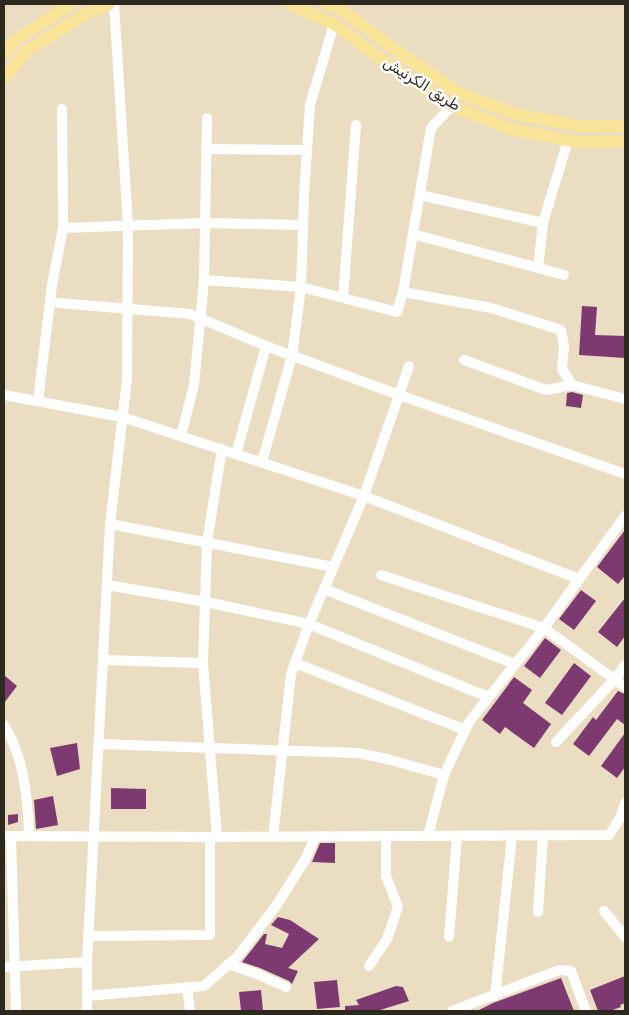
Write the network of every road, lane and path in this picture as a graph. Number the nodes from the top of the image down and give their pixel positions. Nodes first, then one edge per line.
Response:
1 (72, 4) edge
2 (109, 4) edge
3 (114, 4) edge
4 (290, 4) edge
5 (328, 4) edge
6 (334, 24) junction
7 (4, 54) edge
8 (4, 78) edge
9 (452, 106) junction
10 (62, 109) dead end
11 (207, 118) dead end
12 (356, 125) dead end
13 (625, 126) edge
14 (568, 140) junction
15 (625, 141) edge
16 (206, 149) junction
17 (307, 150) junction
18 (420, 195) junction
19 (205, 223) junction
20 (544, 223) junction
21 (128, 225) junction
22 (303, 225) junction
23 (63, 228) junction
24 (413, 234) junction
25 (538, 268) junction
26 (564, 275) dead end
27 (204, 280) junction
28 (301, 287) junction
29 (403, 292) junction
30 (343, 298) junction
31 (58, 303) dead end
32 (128, 308) junction
33 (199, 318) junction
34 (266, 346) junction
35 (292, 356) junction
36 (464, 360) dead end
37 (409, 366) dead end
38 (572, 385) junction
39 (4, 395) edge
40 (399, 395) junction
41 (625, 400) edge
42 (38, 401) junction
43 (122, 417) junction
44 (181, 436) junction
45 (222, 449) junction
46 (236, 454) junction
47 (262, 462) junction
48 (625, 474) edge
49 (364, 496) junction
50 (625, 516) edge
51 (110, 524) junction
52 (207, 542) junction
53 (333, 567) junction
54 (382, 575) dead end
55 (579, 579) junction
56 (107, 585) junction
57 (324, 589) junction
58 (206, 602) junction
59 (309, 624) junction
60 (544, 628) junction
61 (103, 660) junction
62 (203, 663) junction
63 (295, 663) junction
64 (515, 664) junction
65 (625, 665) edge
66 (615, 679) junction
67 (625, 686) edge
68 (488, 697) junction
69 (4, 725) edge
70 (465, 730) junction
71 (556, 742) dead end
72 (99, 744) junction
73 (210, 748) junction
74 (282, 750) junction
75 (444, 775) junction
76 (625, 803) edge
77 (94, 835) junction
78 (7, 836) edge
79 (29, 836) junction
80 (386, 836) junction
81 (428, 836) junction
82 (457, 836) junction
83 (512, 836) junction
84 (543, 836) junction
85 (213, 837) junction
86 (273, 837) junction
87 (315, 837) junction
88 (538, 912) dead end
89 (604, 912) dead end
90 (88, 936) junction
91 (449, 936) dead end
92 (625, 938) edge
93 (87, 962) junction
94 (228, 964) junction
95 (369, 966) dead end
96 (4, 967) edge
97 (15, 967) junction
98 (188, 987) junction
99 (286, 987) dead end
100 (87, 996) junction
101 (495, 996) junction
102 (16, 1011) edge
103 (87, 1011) edge
104 (190, 1011) edge
105 (452, 1011) edge
106 (586, 1011) edge

1 - 7 main road
2 - 8 main road
3 - 21 street
4 - 6 main road, طريق الكرنيش
5 - 13 main road, طريق الكرنيش
6 - 9 main road, طريق الكرنيش
6 - 17 street
9 - 14 main road, طريق الكرنيش
9 - 18 street
10 - 23 street
11 - 16 street
12 - 30 street
14 - 15 main road, طريق الكرنيش
14 - 20 street
16 - 17 street
16 - 19 street
17 - 22 street
18 - 20 street
18 - 24 street
19 - 21 street
19 - 22 street
19 - 27 street
20 - 25 street
21 - 23 street
21 - 32 street
22 - 28 street
23 - 42 street
24 - 25 street
24 - 29 street
25 - 26 street
27 - 28 street
27 - 33 street
28 - 30 street
28 - 35 street
29 - 30 street
29 - 38 street
31 - 32 street
32 - 33 street
32 - 43 street
33 - 34 street
33 - 44 street
34 - 35 street
34 - 46 street
35 - 40 street
35 - 47 street
36 - 38 street
37 - 40 street
38 - 41 street
39 - 42 street
40 - 48 street
40 - 49 street
42 - 43 street
43 - 44 street
43 - 51 street
44 - 45 street
45 - 46 street
45 - 52 street
46 - 47 street
47 - 49 street
49 - 53 street
49 - 55 street
50 - 55 street
51 - 52 street
51 - 56 street
52 - 53 street
52 - 58 street
53 - 57 street
54 - 60 street
55 - 60 street
56 - 58 street
56 - 61 street
57 - 59 street
57 - 64 street
58 - 59 street
58 - 62 street
59 - 63 street
59 - 68 street
60 - 64 street
60 - 66 street
61 - 62 street
61 - 72 street
62 - 73 street
63 - 70 street
63 - 74 street
64 - 68 street
65 - 66 street
66 - 67 street
66 - 71 street
68 - 70 street
69 - 79 street
70 - 75 street
72 - 73 street
72 - 77 street
73 - 74 street
73 - 85 street
74 - 75 street
74 - 86 street
75 - 81 street
76 - 84 street
77 - 79 street
77 - 85 street
77 - 90 street
78 - 79 street
78 - 97 street
80 - 81 street
80 - 87 street
80 - 95 street
81 - 82 street
82 - 83 street
82 - 91 street
83 - 84 street
83 - 101 street
84 - 88 street
85 - 86 street
85 - 90 street
86 - 87 street
87 - 94 street
89 - 92 street
90 - 93 street
93 - 97 street
93 - 100 street
94 - 98 street
94 - 99 street
96 - 97 street
97 - 102 street
98 - 100 street
98 - 104 street
100 - 103 street
101 - 105 street
101 - 106 street

